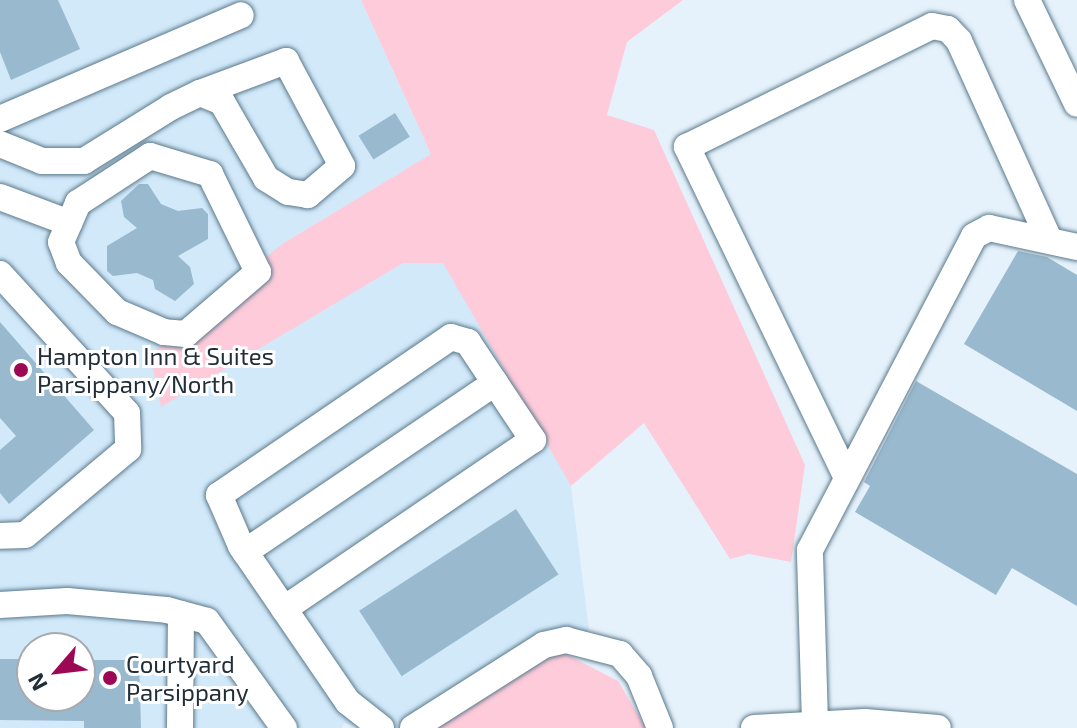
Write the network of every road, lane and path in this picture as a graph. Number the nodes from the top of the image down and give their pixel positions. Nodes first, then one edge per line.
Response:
1 (1027, 0) edge
2 (241, 15) dead end
3 (1065, 50) edge
4 (200, 93) junction
5 (1077, 104) edge
6 (0, 119) edge
7 (0, 144) edge
8 (0, 197) edge
9 (69, 223) junction
10 (1049, 239) junction
11 (1077, 247) edge
12 (0, 274) edge
13 (495, 383) junction
14 (847, 478) junction
15 (0, 536) edge
16 (245, 552) junction
17 (0, 605) edge
18 (284, 609) junction
19 (181, 614) junction
20 (815, 723) junction
21 (180, 728) edge
22 (284, 728) edge
23 (381, 728) edge
24 (413, 728) edge
25 (660, 728) edge
26 (754, 728) edge
27 (938, 728) edge

1 - 3 street
2 - 6 street
3 - 5 street
4 - 4 street
4 - 7 street
8 - 9 street
9 - 9 street
10 - 11 street
10 - 14 street
10 - 14 street
12 - 15 street
13 - 16 street
13 - 16 street
13 - 18 street
14 - 20 street
16 - 18 street
17 - 19 street
18 - 23 street
19 - 21 street
19 - 22 street
20 - 26 street
20 - 27 street
24 - 25 street

